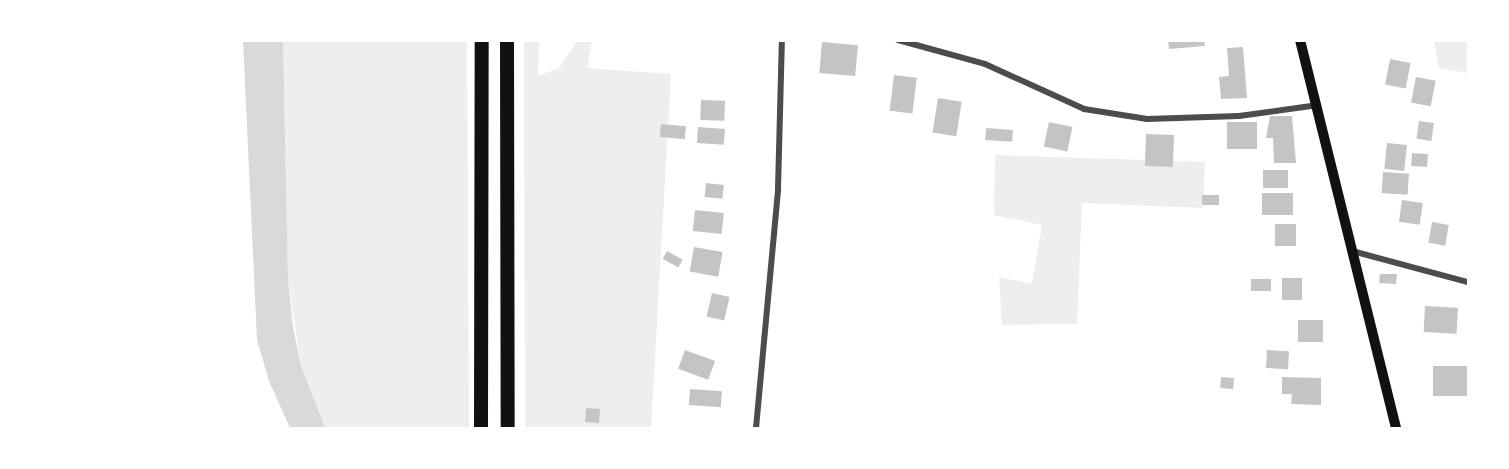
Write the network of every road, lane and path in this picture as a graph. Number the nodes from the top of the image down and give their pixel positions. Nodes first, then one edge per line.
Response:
1 (482, 40) edge
2 (507, 40) edge
3 (782, 40) edge
4 (898, 40) edge
5 (1300, 40) edge
6 (1318, 104) junction
7 (1351, 251) junction
8 (1468, 282) edge
9 (481, 429) edge
10 (508, 429) edge
11 (756, 429) edge
12 (1396, 429) edge

1 - 9 highway
2 - 10 highway
3 - 11 street
4 - 6 street
5 - 6 main road
6 - 7 main road
7 - 8 street
7 - 12 main road

